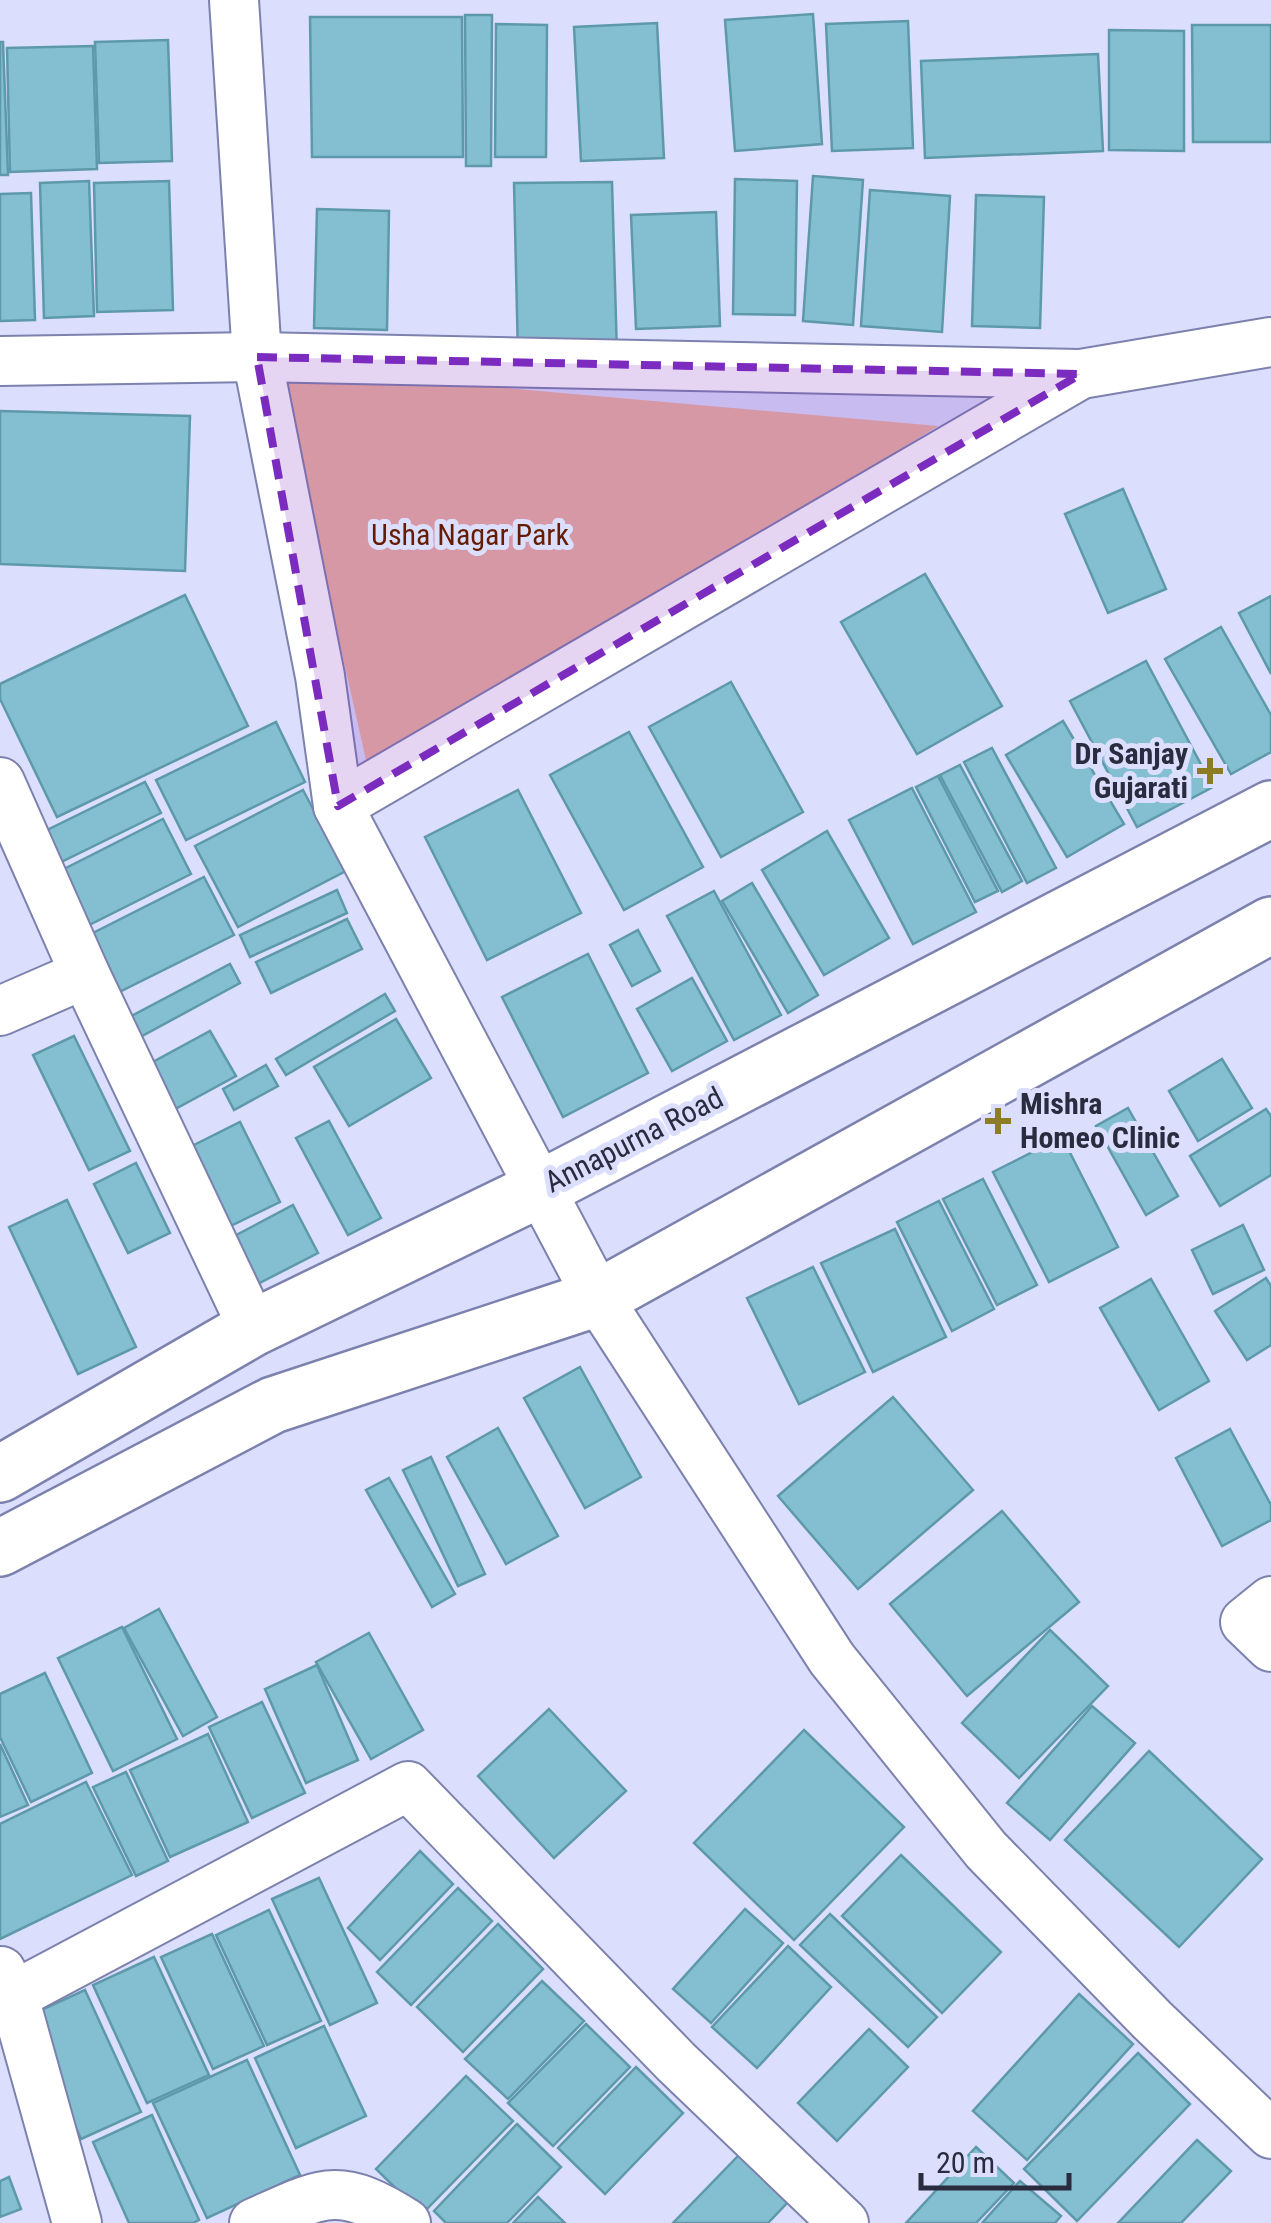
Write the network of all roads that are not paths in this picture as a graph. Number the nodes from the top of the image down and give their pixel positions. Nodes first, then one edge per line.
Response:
1 (234, 0) edge
2 (1271, 342) edge
3 (256, 358) junction
4 (0, 361) edge
5 (1082, 374) junction
6 (0, 782) edge
7 (338, 806) junction
8 (1271, 809) edge
9 (1271, 925) edge
10 (85, 974) junction
11 (0, 1011) edge
12 (540, 1188) junction
13 (598, 1298) junction
14 (254, 1328) junction
15 (0, 1474) edge
16 (0, 1548) edge
17 (1271, 1601) edge
18 (1271, 1647) edge
19 (5, 1989) edge
20 (1271, 2134) edge
21 (78, 2223) edge
22 (254, 2223) edge
23 (406, 2223) edge
24 (844, 2223) edge

1 - 3 street
2 - 5 street
3 - 4 street
3 - 5 street
3 - 7 street
5 - 7 street
6 - 10 street
7 - 12 street
8 - 12 main road, Annapurna Road
9 - 13 main road
10 - 11 street
10 - 14 street
12 - 13 street
12 - 14 main road, Annapurna Road
13 - 16 main road
13 - 20 street
14 - 15 main road, Annapurna Road
17 - 18 street
19 - 21 street
19 - 24 street
22 - 23 street

